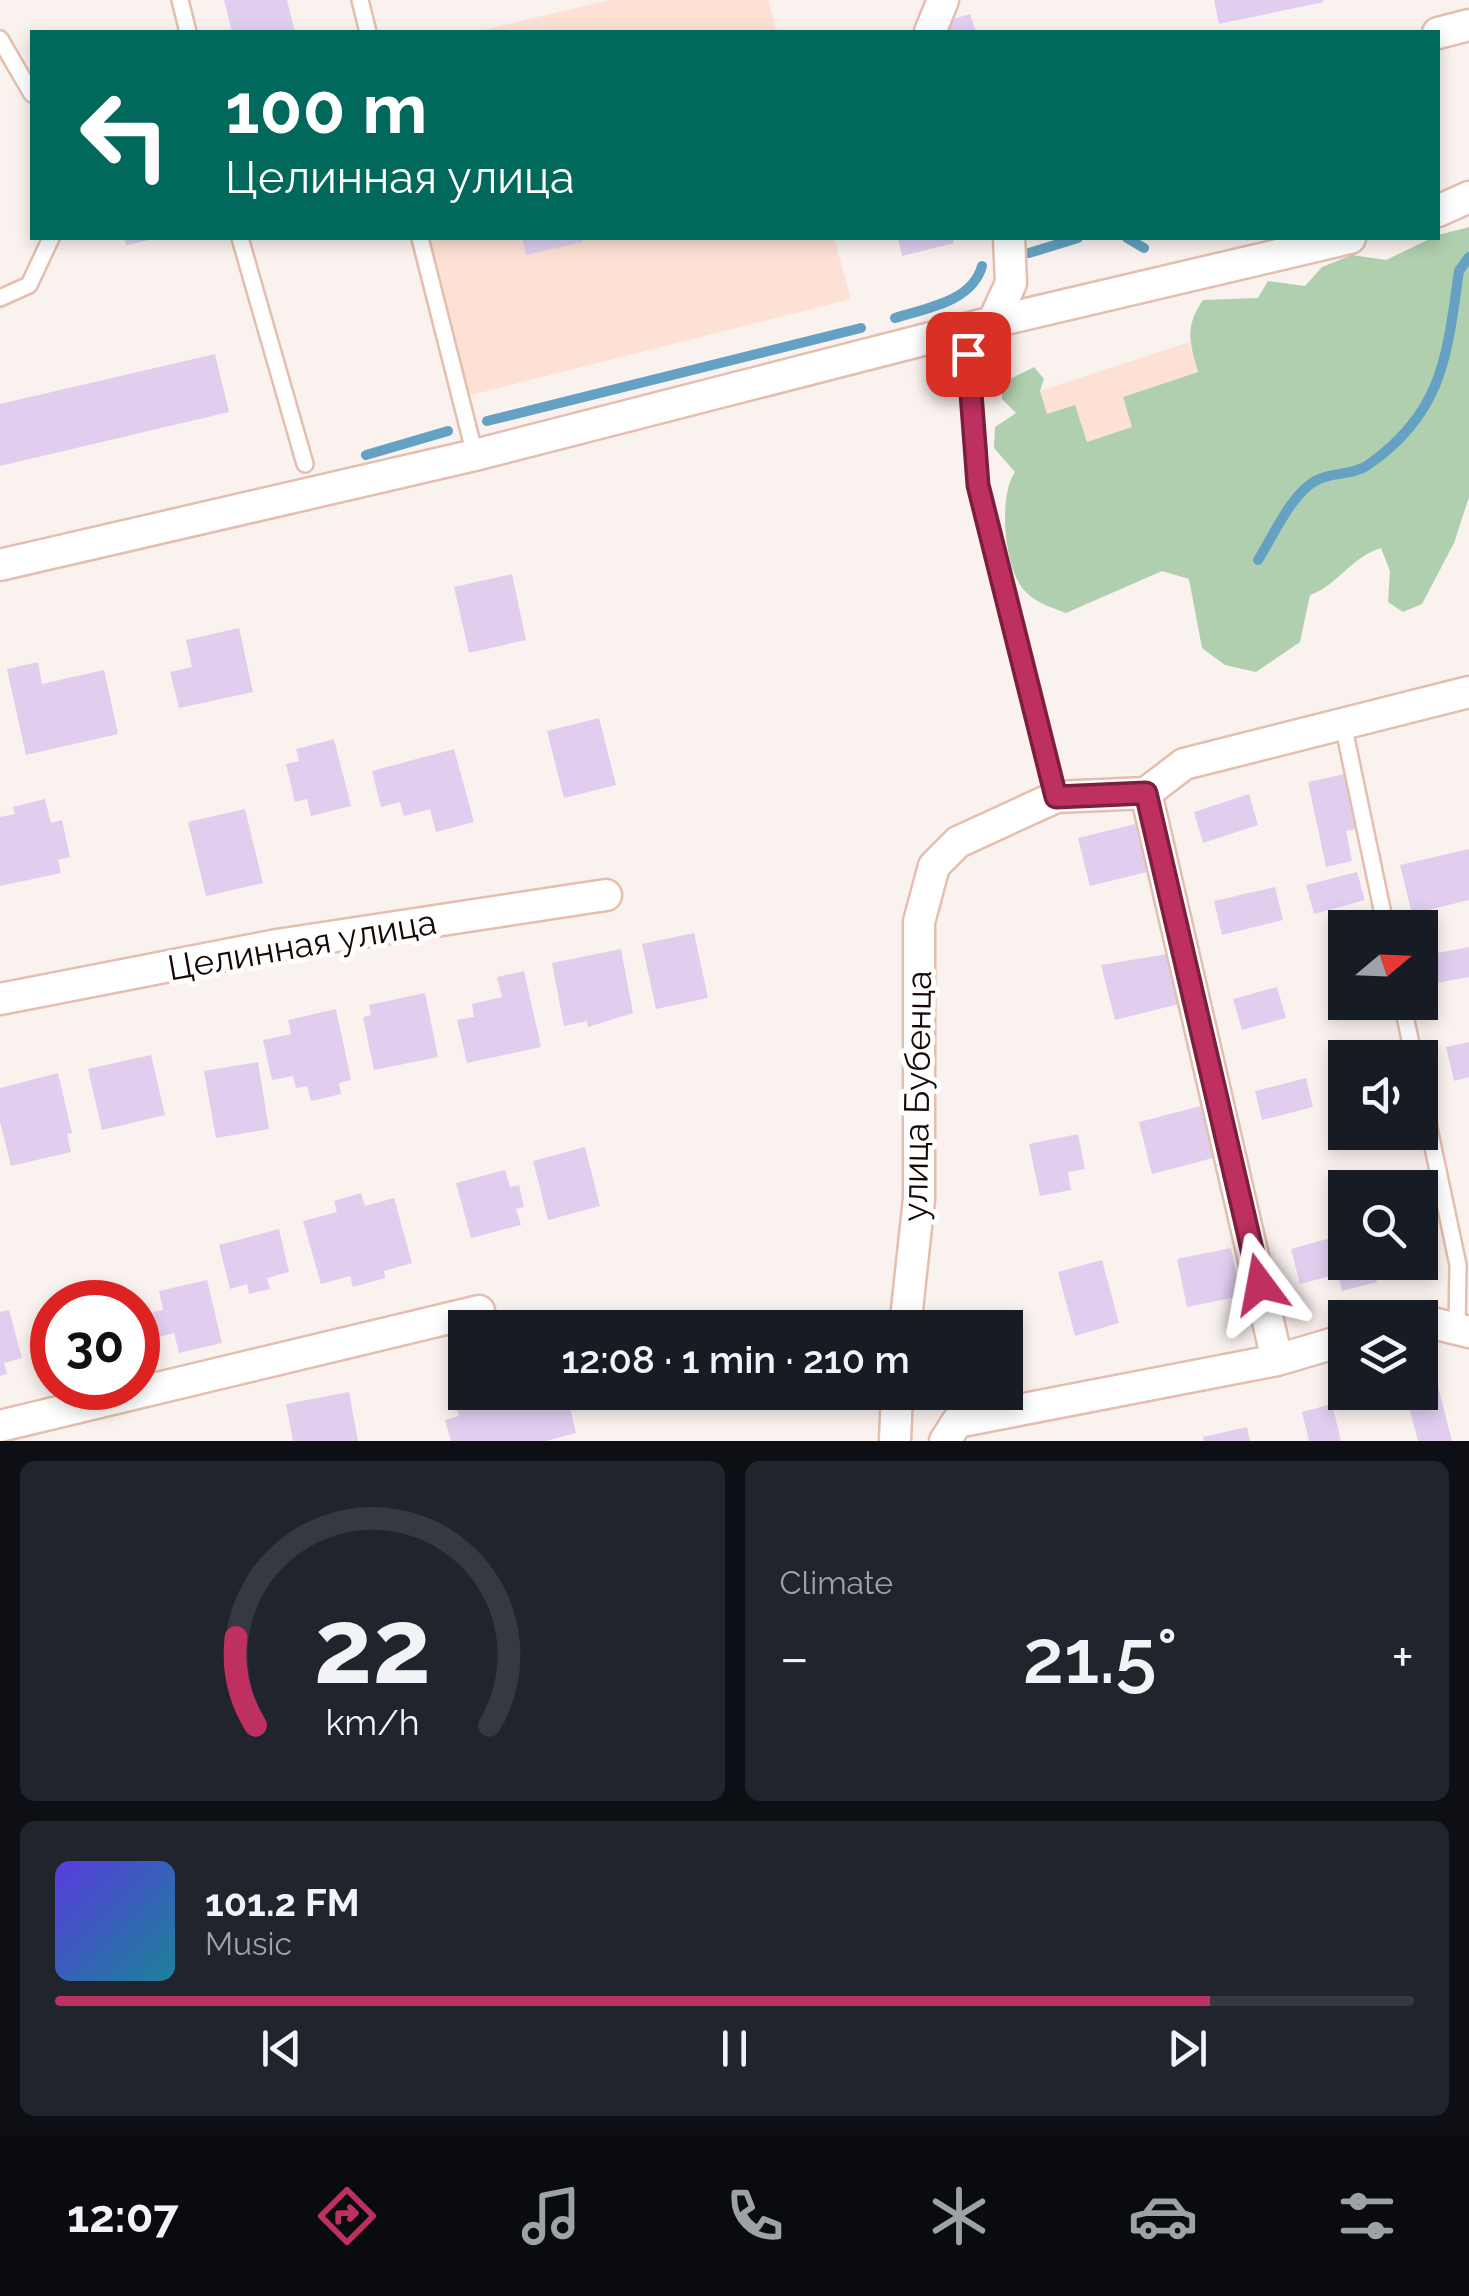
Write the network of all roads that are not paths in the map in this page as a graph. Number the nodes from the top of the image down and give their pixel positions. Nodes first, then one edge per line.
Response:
1 (180, 0) edge
2 (360, 0) edge
3 (942, 0) edge
4 (1469, 24) edge
5 (188, 30) edge
6 (368, 30) edge
7 (931, 30) edge
8 (1440, 32) edge
9 (0, 40) edge
10 (30, 91) edge
11 (1469, 196) edge
12 (1440, 210) edge
13 (50, 240) edge
14 (241, 240) edge
15 (421, 240) edge
16 (1009, 240) edge
17 (1334, 240) edge
18 (1280, 247) edge
19 (0, 298) edge
20 (993, 322) junction
21 (475, 454) junction
22 (305, 464) dead end
23 (0, 565) edge
24 (1469, 692) edge
25 (1343, 724) junction
26 (1146, 793) junction
27 (1056, 797) junction
28 (606, 895) dead end
29 (1382, 910) edge
30 (0, 999) edge
31 (1434, 1150) edge
32 (907, 1310) edge
33 (448, 1318) edge
34 (1438, 1324) edge
35 (1463, 1330) edge
36 (1328, 1345) edge
37 (1277, 1360) junction
38 (896, 1410) edge
39 (0, 1426) edge
40 (895, 1441) edge
41 (945, 1441) edge

1 - 5 lane
2 - 6 lane
3 - 7 street
4 - 8 street
9 - 10 lane
11 - 12 street
13 - 19 lane
14 - 22 lane
15 - 21 lane
16 - 20 street
17 - 18 street
18 - 20 street
20 - 21 street
20 - 27 lane
21 - 23 street
24 - 25 street
25 - 26 street
25 - 29 lane
26 - 27 street
26 - 37 street
27 - 32 street, улица Бубенца
28 - 30 street, Целинная улица
31 - 35 lane
33 - 39 street
34 - 35 street
36 - 37 street
37 - 41 street
38 - 40 street

